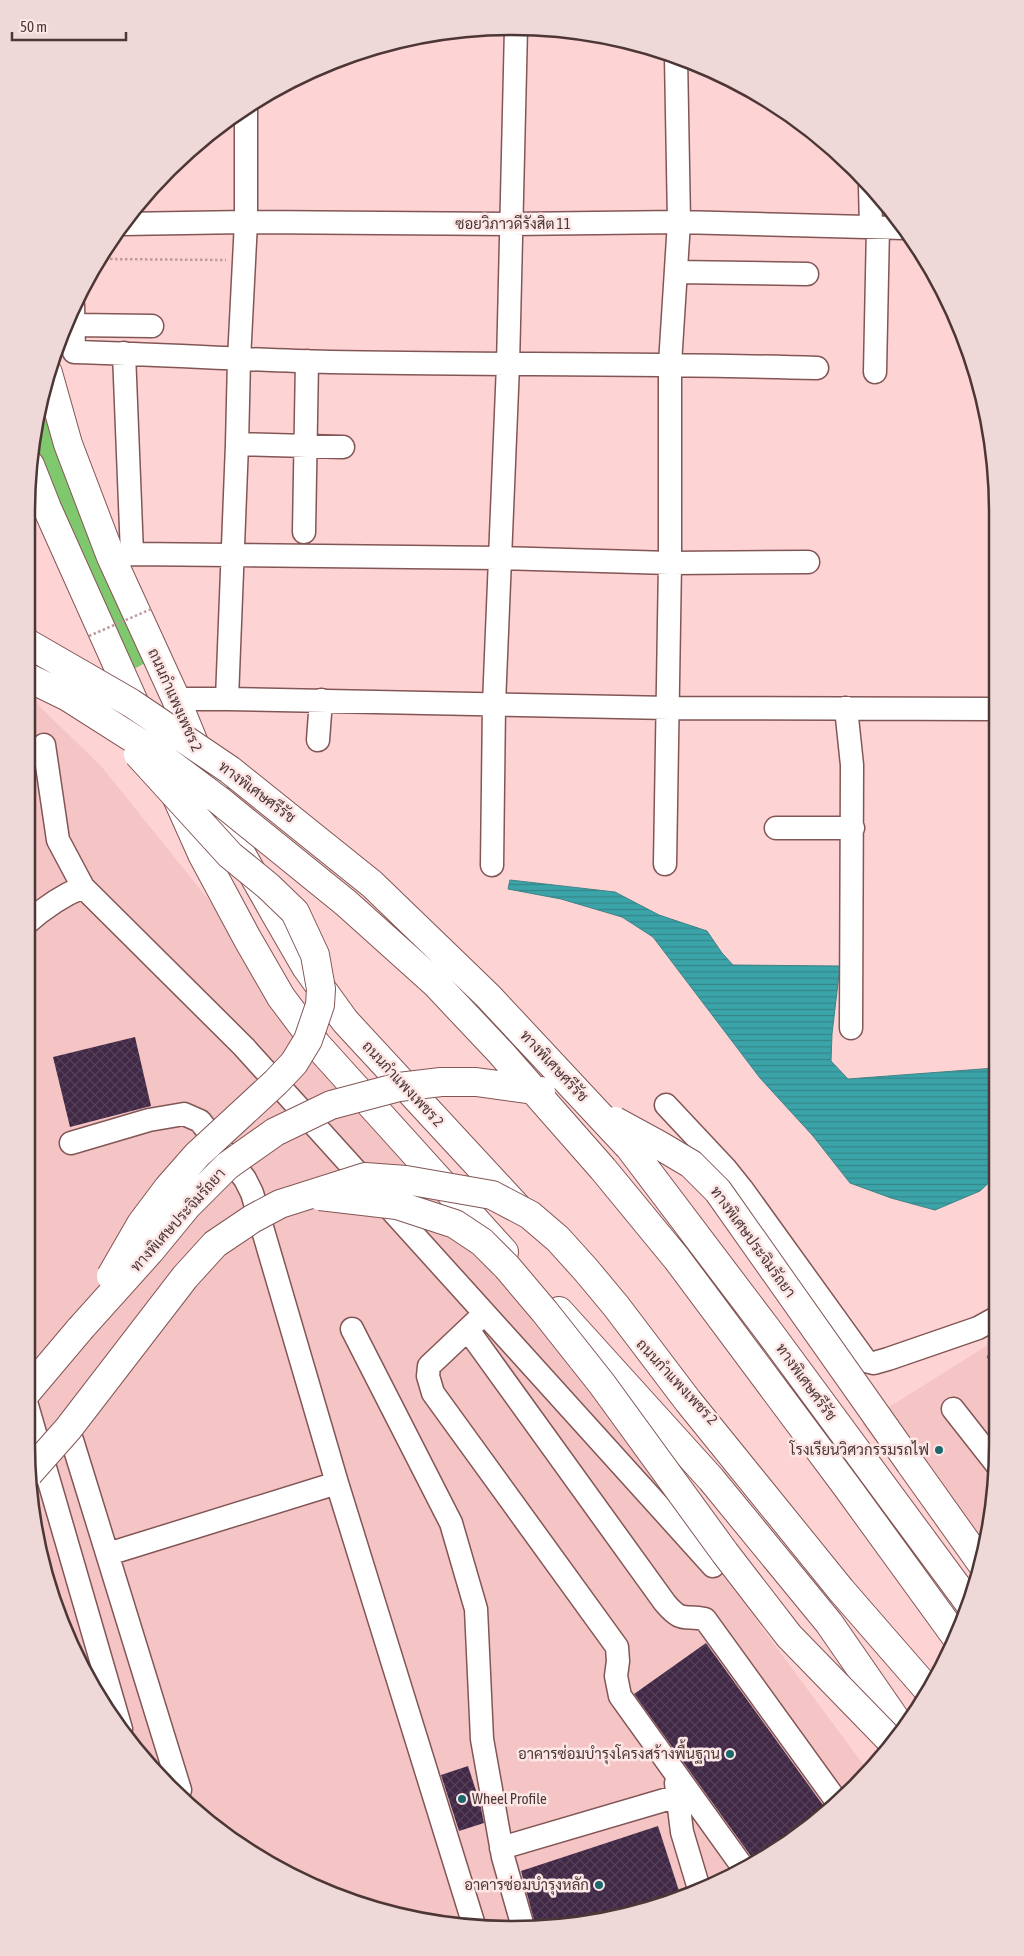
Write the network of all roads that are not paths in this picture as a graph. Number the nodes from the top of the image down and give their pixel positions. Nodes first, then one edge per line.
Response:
1 (516, 35) edge
2 (676, 64) edge
3 (246, 116) edge
4 (871, 197) edge
5 (246, 222) junction
6 (679, 222) junction
7 (133, 224) edge
8 (512, 224) junction
9 (875, 227) junction
10 (894, 228) edge
11 (676, 272) junction
12 (806, 274) dead end
13 (77, 316) edge
14 (73, 324) edge
15 (152, 326) dead end
16 (124, 353) junction
17 (239, 360) junction
18 (308, 361) junction
19 (670, 364) junction
20 (508, 365) junction
21 (816, 368) dead end
22 (875, 372) dead end
23 (50, 393) edge
24 (238, 444) junction
25 (305, 446) junction
26 (343, 447) dead end
27 (36, 481) edge
28 (304, 532) dead end
29 (233, 555) junction
30 (121, 556) junction
31 (499, 558) junction
32 (670, 562) junction
33 (808, 562) dead end
34 (35, 648) edge
35 (35, 681) edge
36 (227, 698) junction
37 (176, 699) junction
38 (321, 700) junction
39 (494, 704) junction
40 (669, 708) junction
41 (846, 708) junction
42 (989, 709) edge
43 (113, 726) junction
44 (318, 740) dead end
45 (44, 745) dead end
46 (776, 828) dead end
47 (853, 828) junction
48 (665, 864) dead end
49 (492, 865) dead end
50 (83, 887) junction
51 (35, 916) edge
52 (851, 1028) dead end
53 (666, 1105) dead end
54 (71, 1143) dead end
55 (312, 1195) junction
56 (484, 1314) junction
57 (989, 1322) edge
58 (80, 1329) junction
59 (352, 1330) dead end
60 (468, 1330) junction
61 (35, 1382) edge
62 (953, 1409) dead end
63 (35, 1433) edge
64 (72, 1440) dead end
65 (989, 1454) edge
66 (36, 1465) edge
67 (337, 1483) junction
68 (108, 1554) junction
69 (976, 1555) edge
70 (713, 1566) dead end
71 (964, 1597) edge
72 (951, 1631) edge
73 (924, 1683) edge
74 (925, 1683) edge
75 (115, 1709) edge
76 (898, 1723) edge
77 (887, 1737) edge
78 (675, 1774) junction
79 (178, 1784) edge
80 (678, 1796) junction
81 (833, 1797) edge
82 (501, 1848) junction
83 (740, 1863) edge
84 (698, 1884) edge
85 (472, 1919) edge
86 (521, 1921) edge

1 - 8 street
2 - 6 street
3 - 5 street
4 - 9 street
5 - 7 street, ซอยวิภาวดีรังสิต 11
5 - 8 street, ซอยวิภาวดีรังสิต 11
5 - 17 street
6 - 8 street, ซอยวิภาวดีรังสิต 11
6 - 9 street, ซอยวิภาวดีรังสิต 11
6 - 11 street
8 - 20 street
9 - 10 street, ซอยวิภาวดีรังสิต 11
9 - 22 street
11 - 12 street
11 - 19 street
13 - 15 street
14 - 16 street
16 - 17 street
16 - 30 street
17 - 18 street
17 - 24 street
18 - 20 street
18 - 25 street
19 - 20 street
19 - 21 street
19 - 32 street
20 - 31 street
23 - 30 main road, ถนนกำแพงเพชร 2
24 - 25 street
24 - 29 street
25 - 26 street
25 - 28 street
27 - 76 main road
29 - 30 street
29 - 31 street
29 - 36 street
30 - 37 main road, ถนนกำแพงเพชร 2
31 - 32 street
31 - 39 street
32 - 33 street
32 - 40 street
34 - 71 main road, ทางพิเศษศรีรัช, bridge
35 - 43 main road, ทางพิเศษศรีรัช, bridge
36 - 37 street
36 - 38 street
37 - 74 main road, ถนนกำแพงเพชร 2
38 - 39 street
38 - 44 street
39 - 40 street
39 - 49 street
40 - 41 street
40 - 48 street
41 - 42 street
41 - 47 street
43 - 58 main road, bridge
43 - 72 main road, ทางพิเศษศรีรัช, bridge
45 - 50 street
46 - 47 street
47 - 52 street
50 - 51 street
50 - 56 street
53 - 57 street
54 - 67 street
55 - 66 main road, bridge
55 - 73 main road, bridge
55 - 77 main road, bridge
56 - 60 street
56 - 70 street
58 - 61 main road, ทางพิเศษประจิมรัถยา
58 - 69 main road, ทางพิเศษประจิมรัถยา, bridge
59 - 82 street
60 - 78 street
60 - 81 street
62 - 65 street
63 - 75 street
64 - 68 street
67 - 68 street
67 - 85 street
68 - 79 street
78 - 80 street
78 - 83 street
80 - 82 street
80 - 84 street
82 - 86 street

